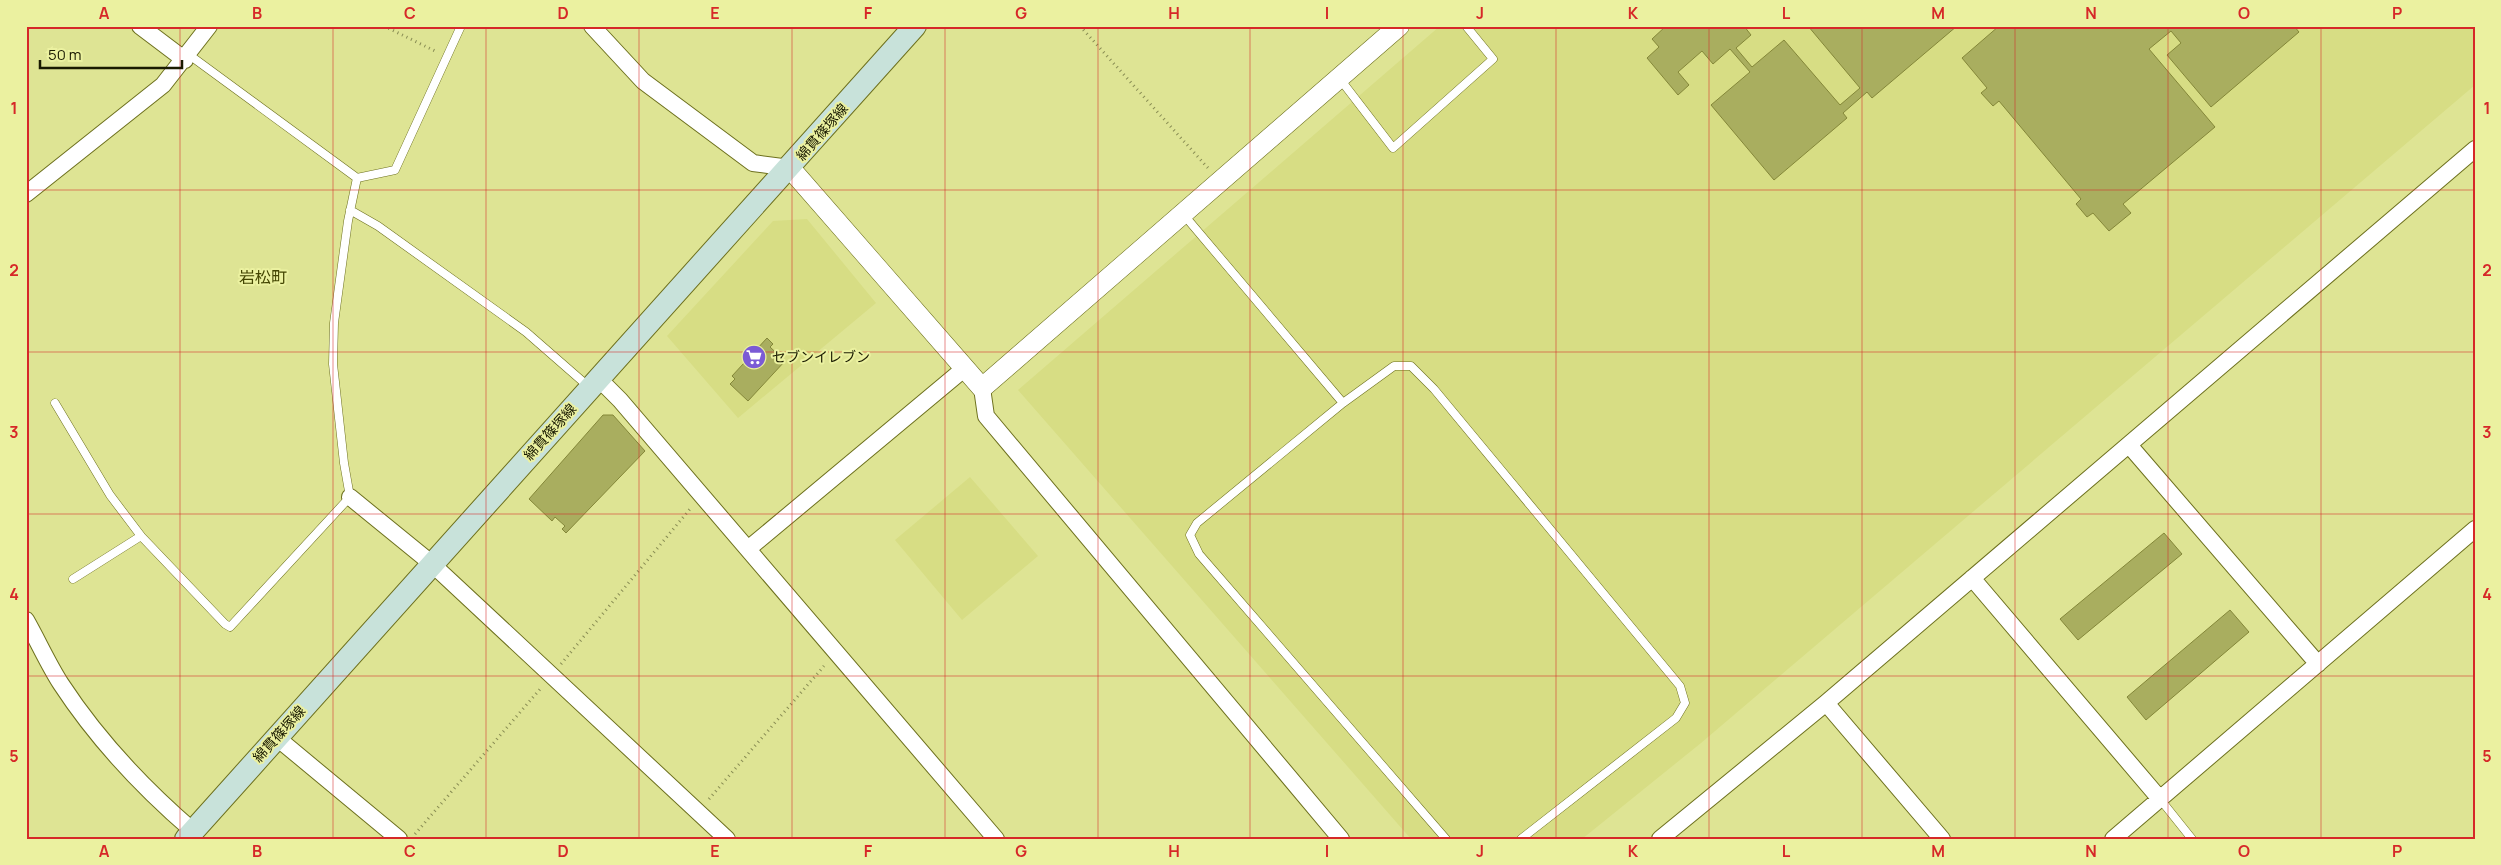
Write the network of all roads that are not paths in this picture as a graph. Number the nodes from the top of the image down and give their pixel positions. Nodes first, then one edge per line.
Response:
1 (140, 26) edge
2 (208, 26) edge
3 (461, 26) edge
4 (592, 26) edge
5 (915, 26) edge
6 (1399, 26) edge
7 (1466, 26) edge
8 (186, 57) junction
9 (1339, 77) junction
10 (2475, 149) edge
11 (790, 168) junction
12 (358, 178) junction
13 (26, 194) edge
14 (350, 210) junction
15 (1183, 213) junction
16 (964, 368) junction
17 (594, 383) junction
18 (982, 388) junction
19 (55, 403) dead end
20 (1343, 403) junction
21 (2129, 445) junction
22 (350, 497) junction
23 (2475, 529) edge
24 (142, 536) junction
25 (748, 549) junction
26 (431, 563) junction
27 (1972, 578) junction
28 (73, 579) dead end
29 (26, 620) edge
30 (2318, 664) junction
31 (1826, 703) junction
32 (276, 738) junction
33 (2160, 799) junction
34 (189, 835) edge
35 (399, 839) edge
36 (727, 839) edge
37 (996, 839) edge
38 (1341, 839) edge
39 (1446, 839) edge
40 (1521, 839) edge
41 (1660, 839) edge
42 (1942, 839) edge
43 (2113, 839) edge
44 (2192, 839) edge

1 - 8 street
2 - 8 street
3 - 12 lane
4 - 11 street
5 - 11 main road, 綿貫篠塚線
6 - 9 street
7 - 9 lane
8 - 12 lane
8 - 13 street
9 - 15 street
10 - 21 street
11 - 16 street
11 - 17 main road, 綿貫篠塚線
12 - 14 lane
14 - 17 lane
14 - 22 lane
15 - 18 street
15 - 20 lane
16 - 18 street
16 - 25 street
17 - 25 street
17 - 26 main road, 綿貫篠塚線
18 - 38 street
19 - 24 lane
20 - 39 lane
20 - 40 lane
21 - 27 street
21 - 30 street
22 - 24 lane
22 - 26 street
23 - 30 street
24 - 28 lane
25 - 37 street
26 - 32 main road, 綿貫篠塚線
26 - 36 street
27 - 31 street
27 - 33 street
29 - 34 street
30 - 33 street
31 - 41 street
31 - 42 street
32 - 34 main road, 綿貫篠塚線
32 - 35 street
33 - 43 street
33 - 44 lane

